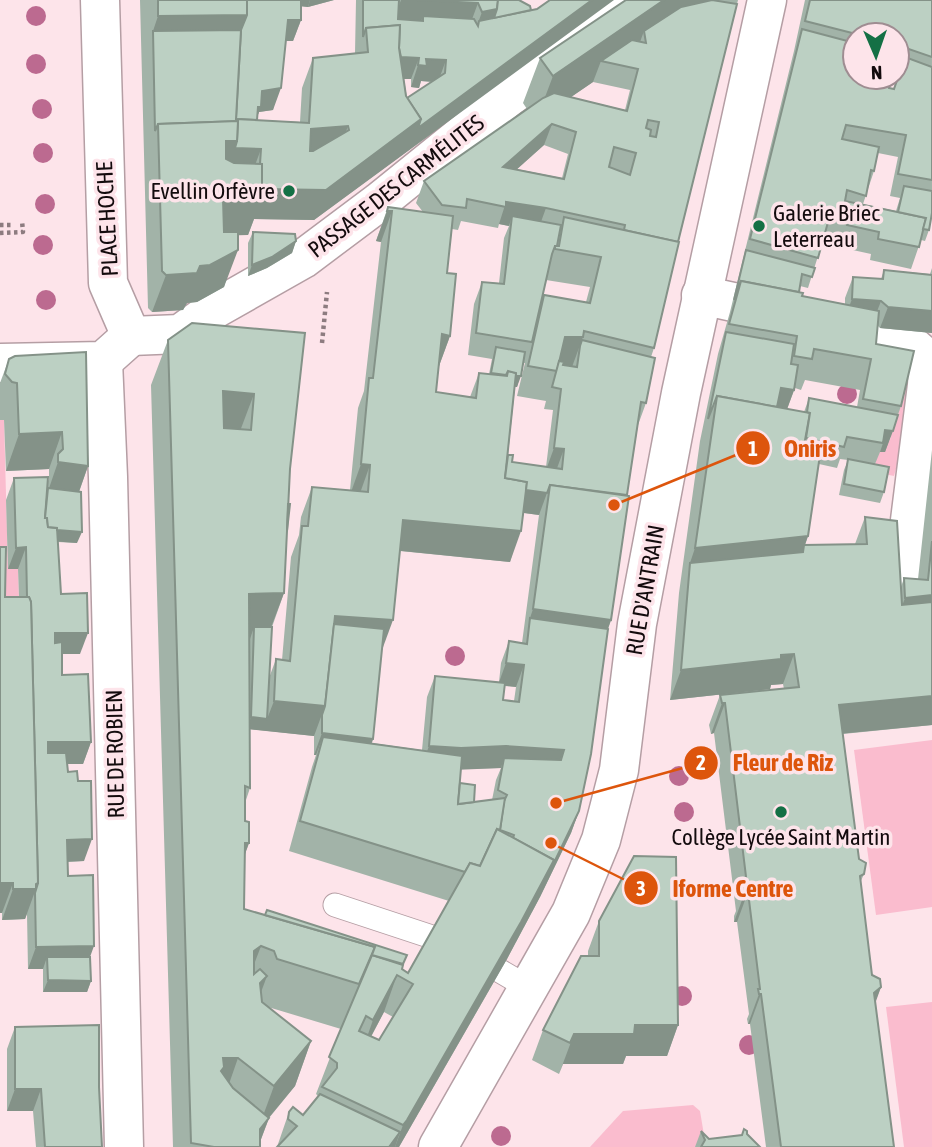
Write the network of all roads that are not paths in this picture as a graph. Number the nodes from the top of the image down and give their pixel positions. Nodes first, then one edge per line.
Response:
1 (100, 0) edge
2 (646, 0) edge
3 (767, 0) edge
4 (701, 295) junction
5 (131, 336) junction
6 (103, 360) junction
7 (0, 363) edge
8 (902, 584) edge
9 (335, 905) dead end
10 (435, 938) edge
11 (124, 1147) edge
12 (438, 1147) edge

1 - 5 street, PLACE HOCHE
2 - 5 street, PASSAGE DES CARMÉLITES
3 - 4 street, RUE D'ANTRAIN
4 - 8 street
4 - 12 street, RUE D'ANTRAIN
5 - 6 street
6 - 7 street
6 - 11 street, RUE DE ROBIEN
9 - 10 lane

